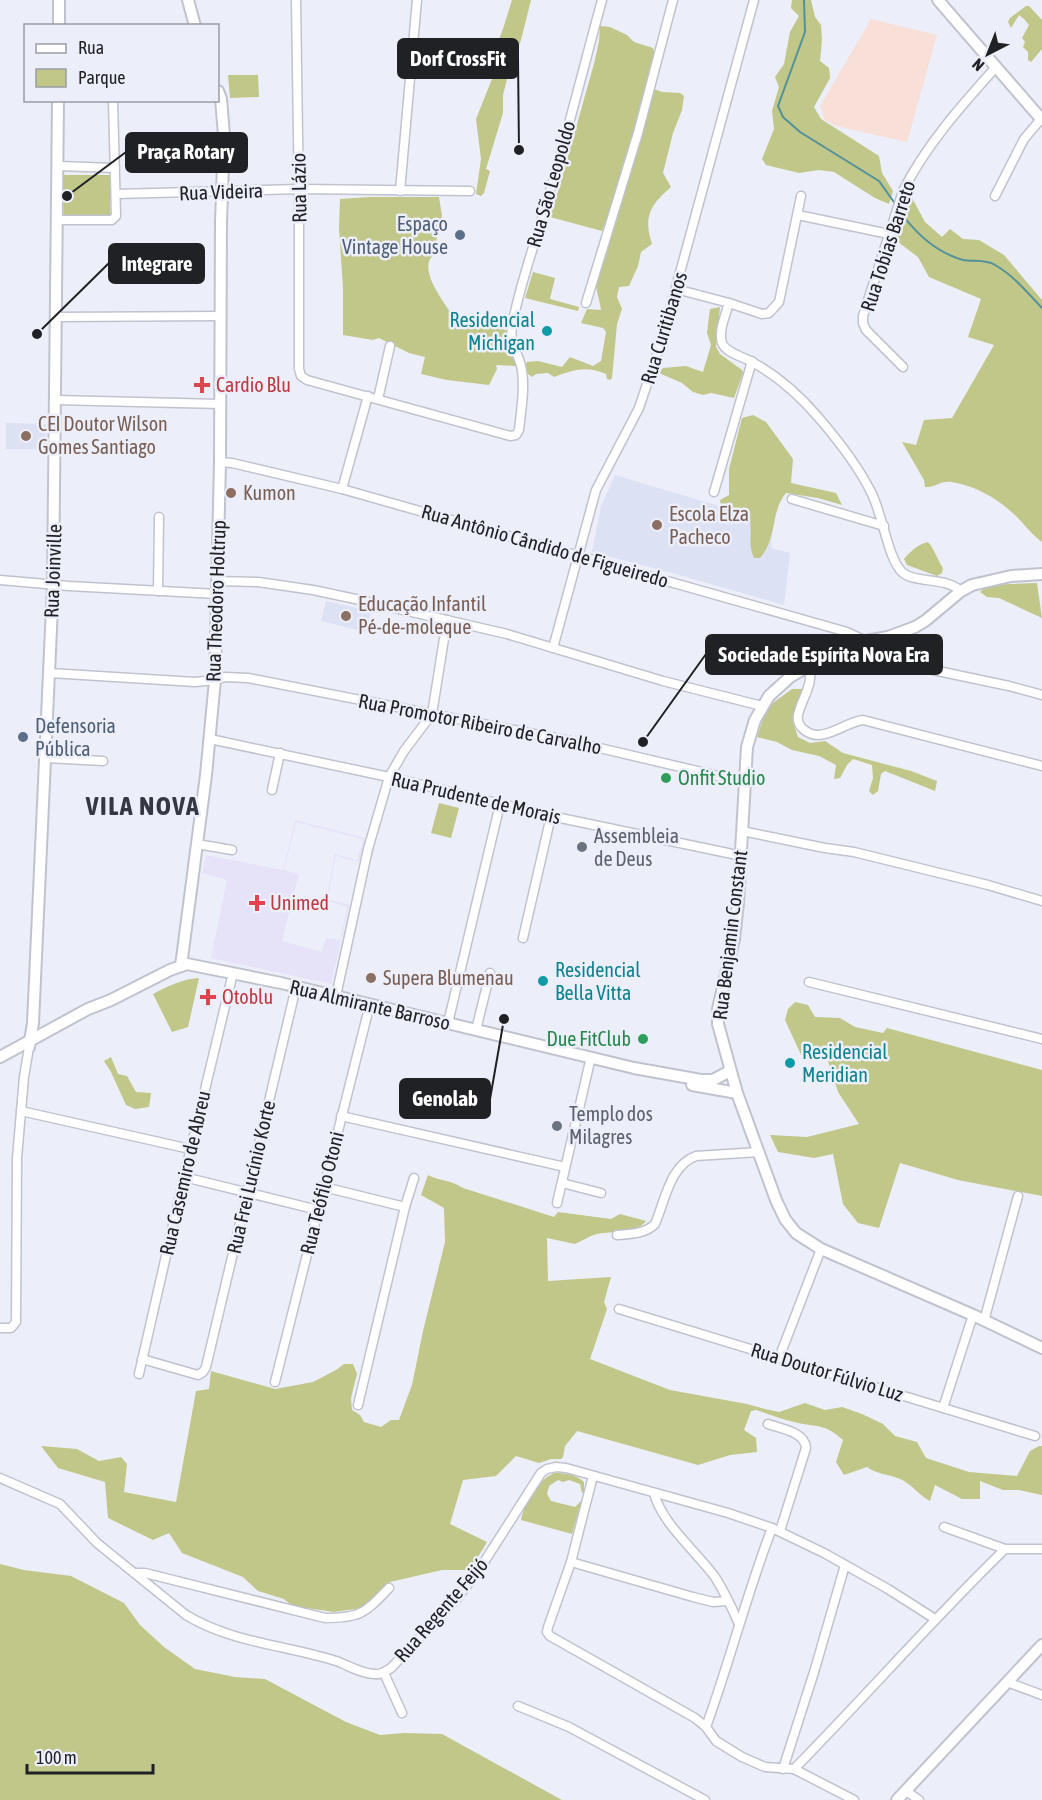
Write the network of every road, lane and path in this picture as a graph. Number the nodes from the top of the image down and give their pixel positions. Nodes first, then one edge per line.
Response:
1 (59, 0) edge
2 (188, 0) edge
3 (296, 0) edge
4 (417, 0) edge
5 (602, 0) edge
6 (672, 0) edge
7 (753, 0) edge
8 (938, 0) edge
9 (58, 24) edge
10 (194, 24) edge
11 (996, 67) junction
12 (219, 94) edge
13 (58, 102) edge
14 (113, 102) edge
15 (1041, 119) edge
16 (58, 166) junction
17 (115, 168) junction
18 (299, 189) junction
19 (400, 191) junction
20 (470, 191) dead end
21 (222, 192) junction
22 (116, 194) junction
23 (801, 196) dead end
24 (995, 196) dead end
25 (798, 215) junction
26 (57, 220) junction
27 (889, 234) junction
28 (676, 289) junction
29 (586, 303) dead end
30 (729, 303) junction
31 (221, 316) junction
32 (57, 317) junction
33 (390, 346) dead end
34 (752, 361) junction
35 (903, 367) dead end
36 (368, 396) junction
37 (378, 399) junction
38 (56, 400) junction
39 (220, 404) junction
40 (220, 462) junction
41 (342, 489) junction
42 (714, 492) dead end
43 (792, 499) dead end
44 (159, 517) dead end
45 (884, 526) junction
46 (578, 555) junction
47 (1042, 574) edge
48 (0, 580) edge
49 (217, 582) junction
50 (53, 585) junction
51 (158, 591) junction
52 (961, 591) junction
53 (217, 594) junction
54 (447, 620) junction
55 (866, 641) junction
56 (553, 648) junction
57 (809, 665) junction
58 (50, 673) junction
59 (215, 680) junction
60 (1042, 695) edge
61 (762, 706) junction
62 (432, 714) junction
63 (210, 739) junction
64 (280, 753) junction
65 (46, 758) junction
66 (103, 761) dead end
67 (1042, 766) edge
68 (389, 777) junction
69 (744, 782) junction
70 (272, 790) dead end
71 (500, 804) junction
72 (551, 816) junction
73 (742, 831) junction
74 (197, 843) junction
75 (232, 850) dead end
76 (742, 856) junction
77 (1042, 901) edge
78 (523, 938) dead end
79 (181, 966) junction
80 (233, 973) junction
81 (490, 973) dead end
82 (809, 982) dead end
83 (296, 987) junction
84 (336, 996) junction
85 (370, 1004) junction
86 (448, 1023) junction
87 (476, 1030) junction
88 (1042, 1039) edge
89 (30, 1044) junction
90 (0, 1057) edge
91 (591, 1057) junction
92 (0, 1063) edge
93 (634, 1068) junction
94 (730, 1071) junction
95 (737, 1093) junction
96 (21, 1111) junction
97 (341, 1116) junction
98 (190, 1149) junction
99 (759, 1152) junction
100 (565, 1167) junction
101 (184, 1177) junction
102 (414, 1178) dead end
103 (562, 1183) junction
104 (324, 1187) junction
105 (247, 1192) junction
106 (602, 1193) dead end
107 (1018, 1196) dead end
108 (557, 1203) dead end
109 (405, 1207) junction
110 (318, 1210) junction
111 (617, 1235) dead end
112 (821, 1249) junction
113 (619, 1309) dead end
114 (972, 1316) junction
115 (984, 1321) junction
116 (0, 1328) edge
117 (1042, 1348) edge
118 (779, 1358) junction
119 (142, 1359) junction
120 (139, 1374) dead end
121 (275, 1382) dead end
122 (358, 1405) dead end
123 (943, 1408) junction
124 (768, 1424) dead end
125 (1035, 1436) dead end
126 (593, 1476) junction
127 (0, 1478) edge
128 (654, 1493) junction
129 (944, 1527) dead end
130 (776, 1529) junction
131 (1005, 1549) junction
132 (1042, 1549) edge
133 (571, 1562) junction
134 (845, 1565) junction
135 (135, 1573) junction
136 (389, 1588) dead end
137 (728, 1601) junction
138 (935, 1619) junction
139 (739, 1624) junction
140 (1042, 1645) edge
141 (384, 1673) junction
142 (1007, 1682) junction
143 (1042, 1695) edge
144 (518, 1706) dead end
145 (402, 1713) dead end
146 (706, 1727) junction
147 (783, 1769) junction
148 (794, 1769) junction
149 (906, 1791) junction
150 (705, 1800) edge
151 (854, 1800) edge
152 (897, 1800) edge
153 (919, 1800) edge

1 - 9 main road
2 - 10 main road
3 - 18 street, Rua Lázio
4 - 19 street
5 - 37 street, Rua São Leopoldo
6 - 29 street
7 - 28 street, Rua Curitibanos
8 - 11 main road
11 - 15 main road
11 - 27 street, Rua Tobias Barreto
12 - 21 main road, Rua Theodoro Holtrup
13 - 16 main road, Rua Joinville
14 - 17 street
15 - 24 street
16 - 17 street
16 - 26 main road, Rua Joinville
17 - 22 street
18 - 19 street, Rua Videira
18 - 21 street, Rua Videira
18 - 36 street, Rua Lázio
19 - 20 street, Rua Videira
21 - 22 street, Rua Videira
21 - 31 main road, Rua Theodoro Holtrup
22 - 26 street
23 - 25 street
25 - 27 street
25 - 30 street
26 - 32 main road, Rua Joinville
27 - 35 street, Rua Tobias Barreto
28 - 30 street
28 - 46 street, Rua Curitibanos
30 - 34 street
31 - 32 street
31 - 39 main road, Rua Theodoro Holtrup
32 - 38 main road, Rua Joinville
33 - 37 street
34 - 42 street
34 - 45 street
36 - 37 street
36 - 41 street
38 - 39 street
38 - 50 main road, Rua Joinville
39 - 40 main road, Rua Theodoro Holtrup
40 - 41 street, Rua Antônio Cândido de Figueiredo
40 - 49 main road, Rua Theodoro Holtrup
41 - 46 street, Rua Antônio Cândido de Figueiredo
43 - 45 street
44 - 51 street
45 - 52 street
46 - 55 street, Rua Antônio Cândido de Figueiredo
46 - 56 street, Rua Curitibanos
47 - 52 main road, Rua Benjamin Constant
48 - 50 street
49 - 53 main road, Rua Theodoro Holtrup
49 - 54 street
50 - 51 street
50 - 58 main road, Rua Joinville
51 - 53 street
52 - 55 main road, Rua Benjamin Constant
53 - 59 main road, Rua Theodoro Holtrup
54 - 56 street
54 - 62 street
55 - 57 main road, Rua Benjamin Constant
55 - 60 street, Rua Antônio Cândido de Figueiredo
56 - 61 street
57 - 61 main road, Rua Benjamin Constant
57 - 67 street
58 - 59 street, Rua Promotor Ribeiro de Carvalho
58 - 65 main road, Rua Joinville
59 - 62 street, Rua Promotor Ribeiro de Carvalho
59 - 63 main road, Rua Theodoro Holtrup
61 - 69 main road, Rua Benjamin Constant
62 - 68 street
62 - 69 street, Rua Promotor Ribeiro de Carvalho
63 - 64 street, Rua Prudente de Morais
63 - 74 main road, Rua Theodoro Holtrup
64 - 68 street, Rua Prudente de Morais
64 - 70 street
65 - 66 street
65 - 89 main road, Rua Joinville
68 - 71 street, Rua Prudente de Morais
68 - 84 street
69 - 73 main road, Rua Benjamin Constant
71 - 72 street, Rua Prudente de Morais
71 - 86 street
72 - 76 street, Rua Prudente de Morais
72 - 78 street
73 - 76 main road, Rua Benjamin Constant
73 - 77 street
74 - 75 street
74 - 79 main road, Rua Theodoro Holtrup
76 - 94 main road, Rua Benjamin Constant
79 - 80 main road, Rua Almirante Barroso
79 - 89 main road
80 - 83 main road, Rua Almirante Barroso
80 - 98 street, Rua Casemiro de Abreu
81 - 87 street
82 - 88 street
83 - 84 main road, Rua Almirante Barroso
83 - 105 street, Rua Frei Lucínio Korte
84 - 85 main road, Rua Almirante Barroso
85 - 86 main road, Rua Almirante Barroso
85 - 97 street, Rua Teófilo Otoni
86 - 87 main road, Rua Almirante Barroso
87 - 91 main road, Rua Almirante Barroso
89 - 90 main road
89 - 92 main road
89 - 96 street
91 - 93 main road, Rua Almirante Barroso
91 - 100 street
93 - 94 main road, Rua Almirante Barroso
93 - 95 main road, Rua Almirante Barroso
94 - 95 main road, Rua Benjamin Constant
95 - 99 main road, Rua Benjamin Constant
96 - 98 street
96 - 116 street
97 - 100 street
97 - 104 street, Rua Teófilo Otoni
98 - 101 street, Rua Casemiro de Abreu
99 - 111 street
99 - 112 main road, Rua Benjamin Constant
100 - 103 street
101 - 105 street
101 - 119 street, Rua Casemiro de Abreu
102 - 109 street
103 - 106 street
103 - 108 street
104 - 109 street
104 - 110 street, Rua Teófilo Otoni
105 - 110 street
105 - 119 street, Rua Frei Lucínio Korte
107 - 115 street
109 - 122 street
110 - 121 street, Rua Teófilo Otoni
112 - 114 main road, Rua Benjamin Constant
112 - 118 street
113 - 118 street, Rua Doutor Fúlvio Luz
114 - 115 main road, Rua Benjamin Constant
114 - 123 street
115 - 117 main road, Rua Benjamin Constant
118 - 123 street, Rua Doutor Fúlvio Luz
119 - 120 street, Rua Casemiro de Abreu
123 - 125 street, Rua Doutor Fúlvio Luz
124 - 130 street
126 - 128 street, Rua Regente Feijó
126 - 133 street
126 - 141 street, Rua Regente Feijó
127 - 135 street, Rua Regente Feijó
128 - 130 street, Rua Regente Feijó
128 - 137 street
129 - 131 street
130 - 134 street, Rua Regente Feijó
130 - 139 street
131 - 132 street
131 - 138 street
133 - 137 street
133 - 146 street
134 - 138 street, Rua Regente Feijó
134 - 147 street
135 - 136 street
135 - 141 street, Rua Regente Feijó
137 - 139 street
138 - 148 street
139 - 146 street
140 - 142 main road
141 - 145 street
142 - 143 street
142 - 149 main road
144 - 150 street
146 - 147 street
147 - 148 street
148 - 151 street
149 - 152 main road
149 - 153 street

